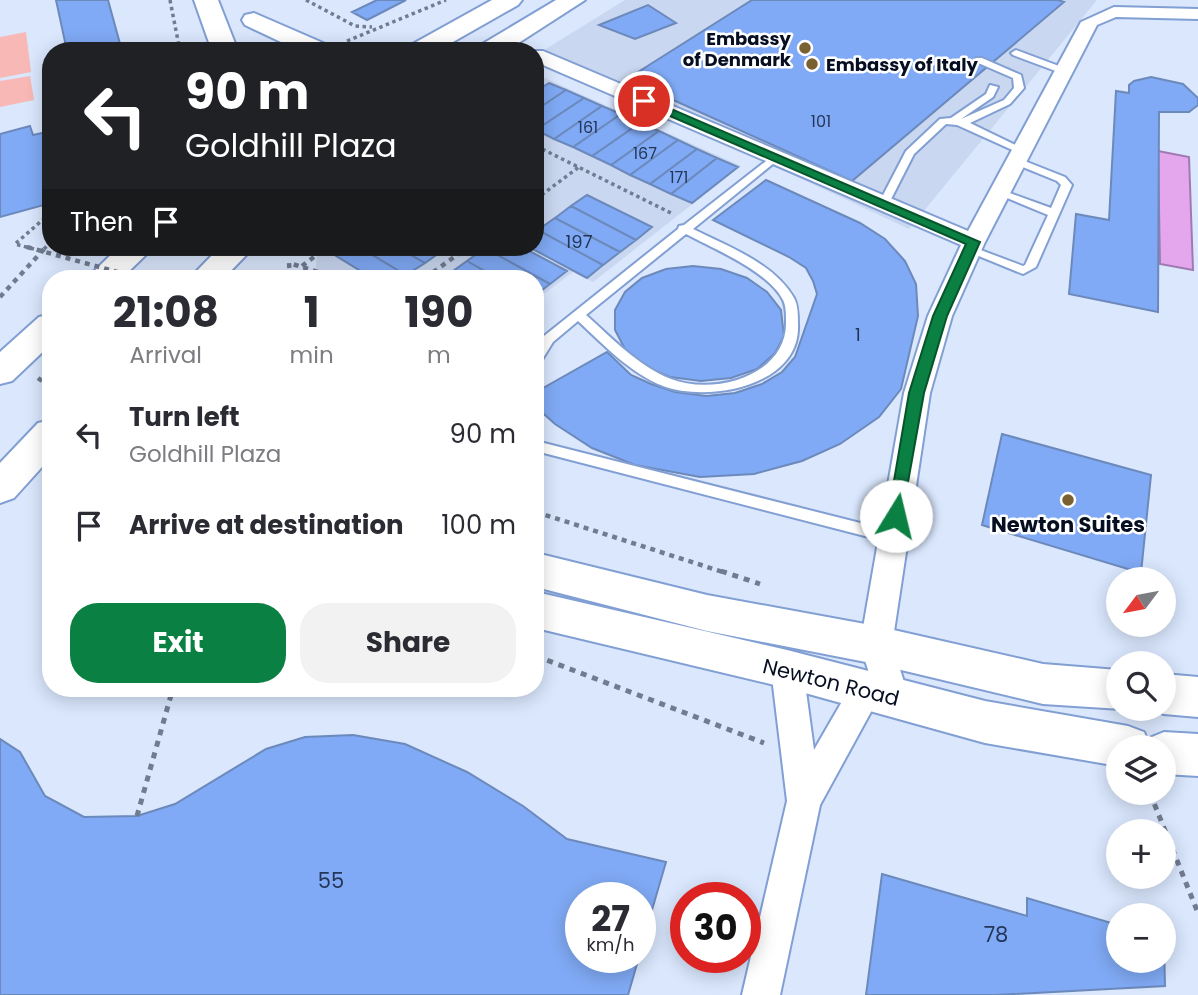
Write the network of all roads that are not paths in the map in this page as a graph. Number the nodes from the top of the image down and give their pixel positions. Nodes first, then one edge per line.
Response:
1 (206, 0) edge
2 (510, 0) edge
3 (573, 0) edge
4 (251, 10) edge
5 (1198, 14) edge
6 (221, 42) edge
7 (265, 42) edge
8 (306, 42) edge
9 (434, 42) edge
10 (514, 42) edge
11 (1016, 53) dead end
12 (544, 58) edge
13 (979, 60) dead end
14 (1064, 71) junction
15 (993, 87) dead end
16 (957, 122) junction
17 (1020, 156) junction
18 (775, 157) junction
19 (999, 194) junction
20 (884, 203) junction
21 (1054, 213) junction
22 (687, 225) junction
23 (972, 246) junction
24 (128, 256) edge
25 (229, 256) edge
26 (112, 270) edge
27 (214, 270) edge
28 (579, 315) junction
29 (42, 339) edge
30 (544, 347) edge
31 (2, 369) edge
32 (42, 443) edge
33 (544, 448) edge
34 (0, 488) edge
35 (892, 537) junction
36 (544, 572) edge
37 (544, 612) edge
38 (876, 645) junction
39 (787, 668) junction
40 (1106, 689) edge
41 (880, 693) junction
42 (1176, 695) edge
43 (1198, 697) edge
44 (1106, 743) edge
45 (1176, 754) edge
46 (1198, 755) edge
47 (804, 801) junction
48 (761, 995) edge

1 - 6 main road
2 - 9 main road
3 - 10 main road
4 - 7 main road
4 - 8 main road
5 - 14 street
11 - 14 lane
12 - 18 street
13 - 16 lane
14 - 17 street
15 - 16 lane
16 - 17 lane
16 - 20 lane
17 - 19 street
17 - 21 lane
18 - 20 street
18 - 22 lane
19 - 21 lane
19 - 23 street
20 - 23 street
21 - 23 lane
22 - 28 lane
22 - 28 lane
23 - 35 street
24 - 26 main road
25 - 27 main road
28 - 30 lane
29 - 31 main road
32 - 34 main road
33 - 35 lane
35 - 38 street
36 - 38 main road, Newton Road
37 - 39 main road, Newton Road
38 - 40 main road, Newton Road
38 - 41 street
39 - 41 main road, Newton Road
39 - 47 street
41 - 44 main road, Newton Road
41 - 47 street
42 - 43 main road
45 - 46 main road
47 - 48 street

